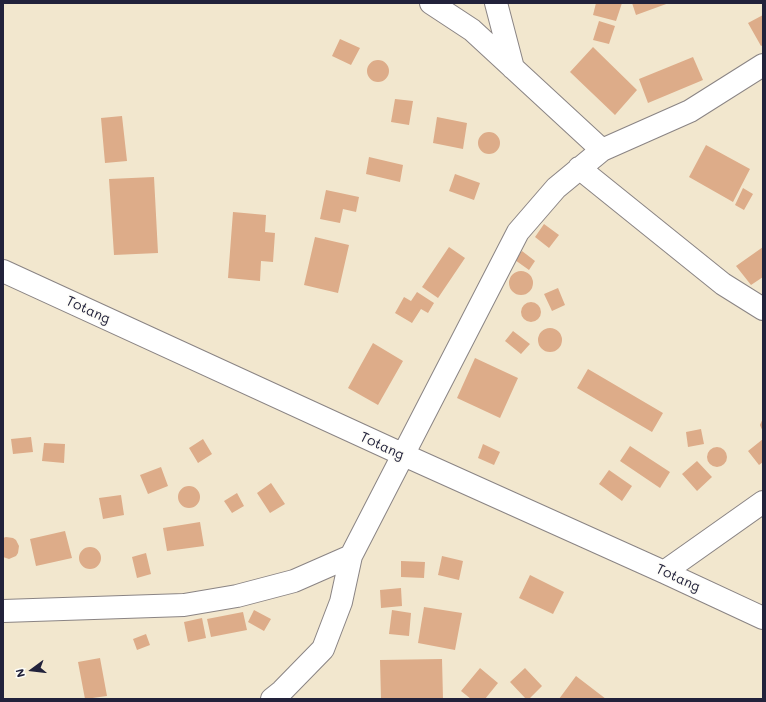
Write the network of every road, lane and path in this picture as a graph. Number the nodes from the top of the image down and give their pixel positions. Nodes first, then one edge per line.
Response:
1 (430, 3) edge
2 (496, 3) edge
3 (763, 65) edge
4 (513, 68) junction
5 (602, 150) junction
6 (579, 168) junction
7 (3, 270) edge
8 (763, 309) edge
9 (404, 456) junction
10 (763, 502) edge
11 (351, 556) junction
12 (664, 572) junction
13 (3, 611) edge
14 (763, 618) edge
15 (272, 699) edge

1 - 4 street
2 - 4 street
3 - 5 street
4 - 5 street
5 - 6 street
6 - 8 street
6 - 9 street
7 - 9 street, Totang
9 - 11 street
9 - 12 street, Totang
10 - 12 street
11 - 13 street
11 - 15 street
12 - 14 street, Totang

